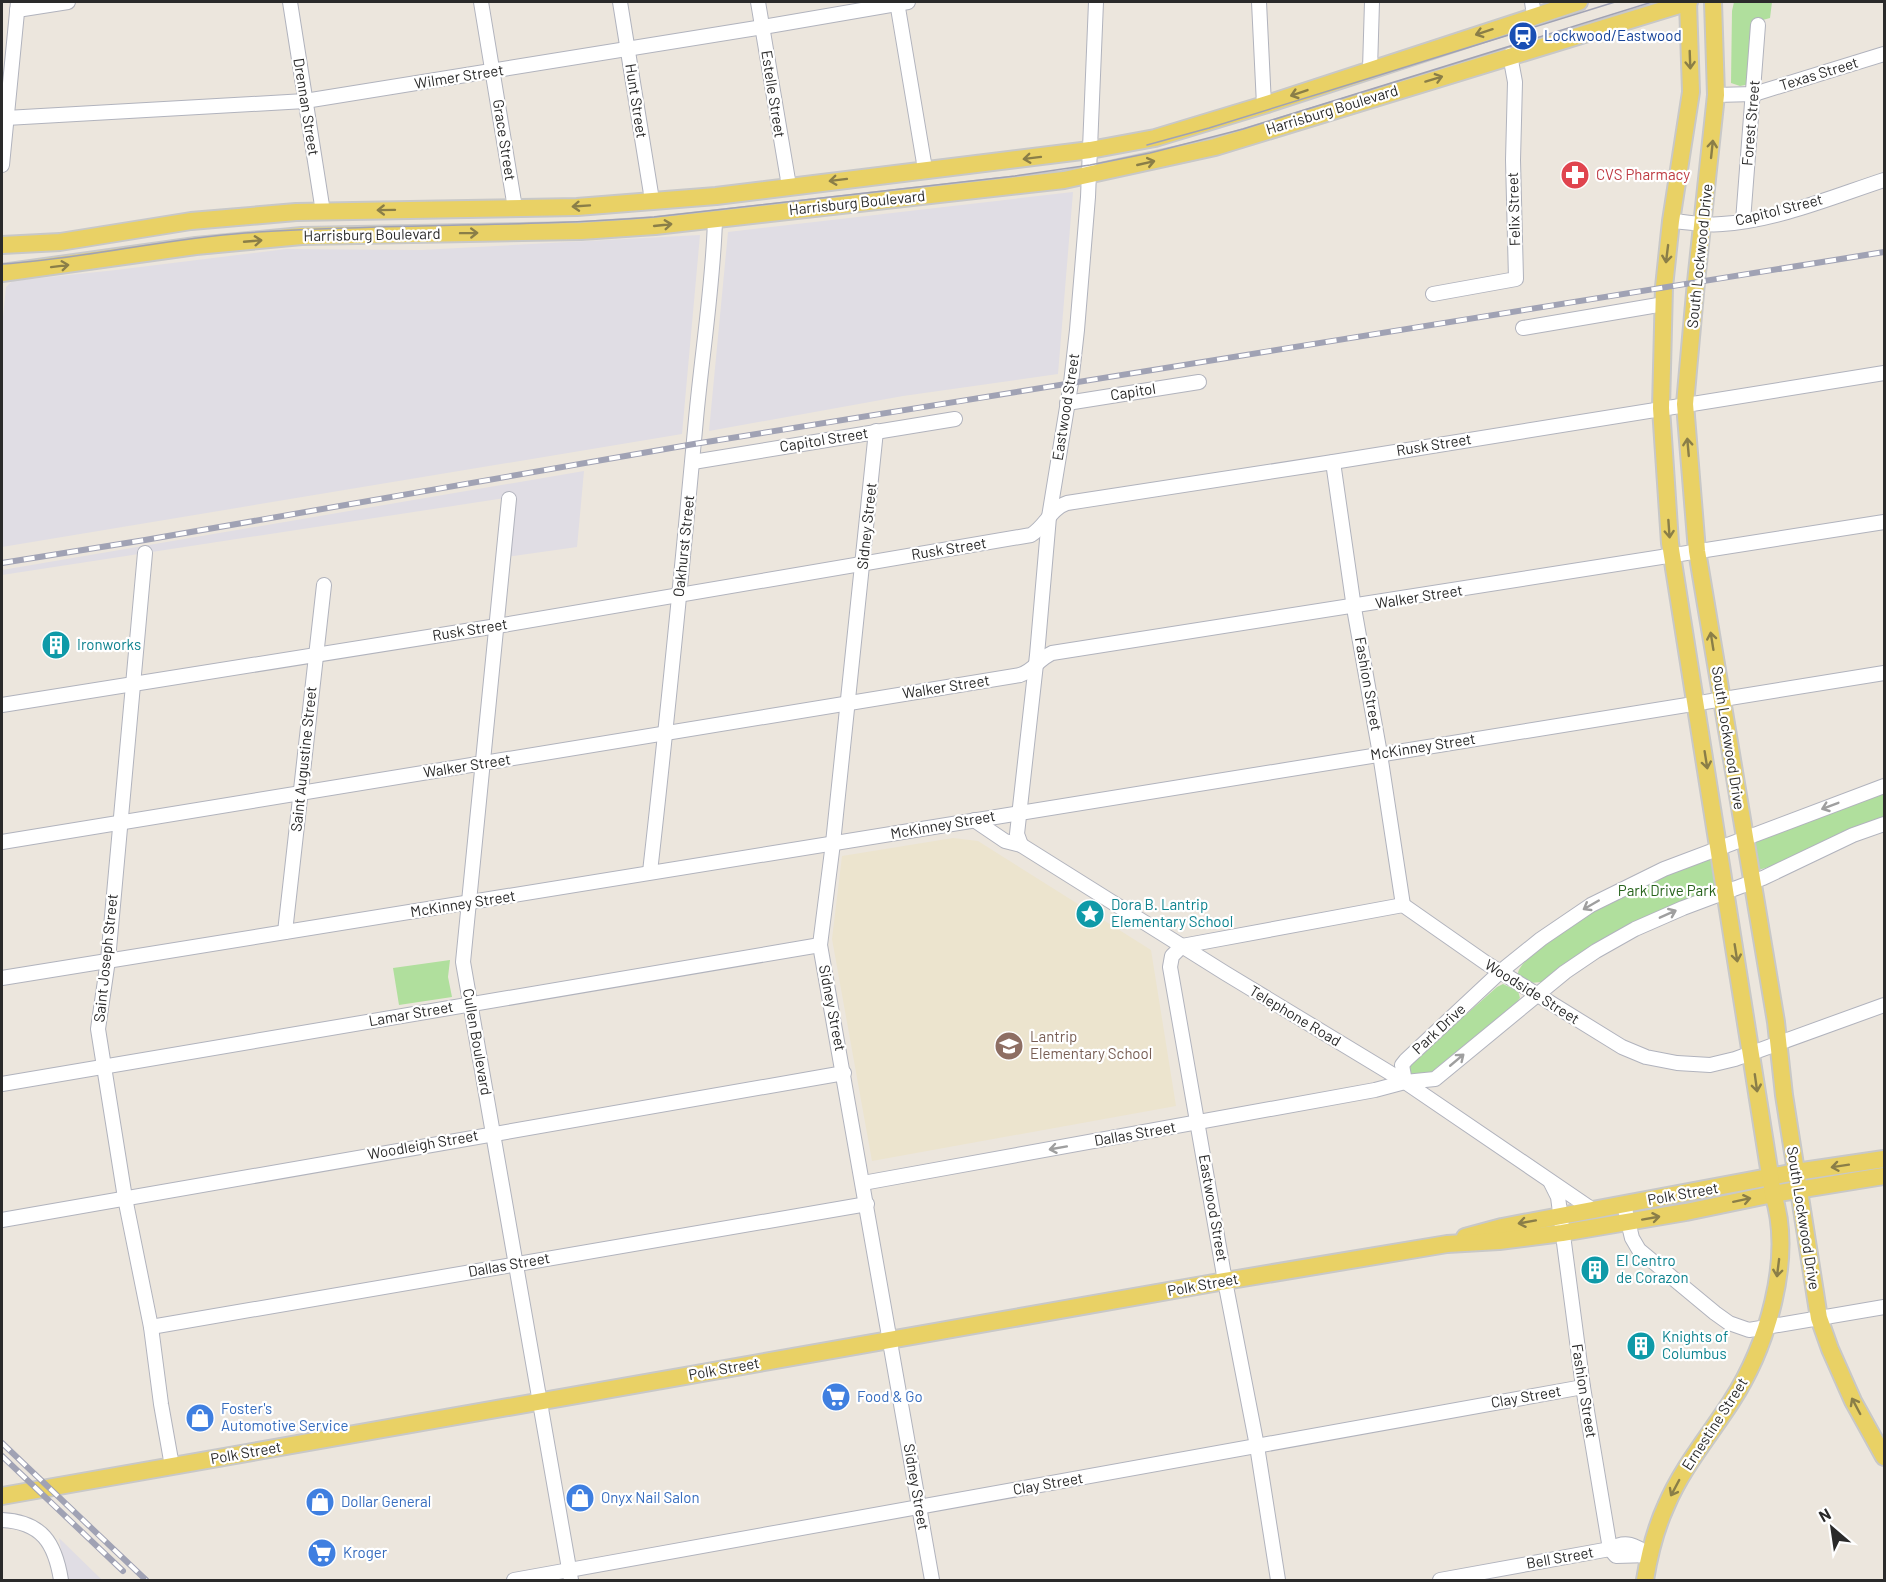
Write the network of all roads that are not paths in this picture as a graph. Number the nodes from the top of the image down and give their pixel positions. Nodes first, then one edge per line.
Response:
1 (68, 2) edge
2 (290, 2) edge
3 (481, 2) edge
4 (620, 2) edge
5 (758, 2) edge
6 (901, 2) edge
7 (1096, 2) edge
8 (1259, 2) edge
9 (1372, 2) edge
10 (1579, 2) edge
11 (1688, 2) edge
12 (1713, 2) edge
13 (18, 6) edge
14 (1533, 8) edge
15 (1758, 25) dead end
16 (763, 27) junction
17 (628, 48) junction
18 (1884, 54) edge
19 (1510, 55) junction
20 (1370, 69) junction
21 (492, 72) junction
22 (6, 83) edge
23 (1754, 94) junction
24 (1716, 95) junction
25 (305, 101) junction
26 (1264, 105) junction
27 (6, 118) junction
28 (1090, 150) junction
29 (2, 165) edge
30 (925, 169) junction
31 (1089, 176) junction
32 (1884, 180) edge
33 (789, 186) junction
34 (652, 200) junction
35 (515, 208) junction
36 (323, 212) junction
37 (715, 220) junction
38 (1671, 221) junction
39 (1743, 221) junction
40 (1702, 224) junction
41 (2, 245) edge
42 (2, 273) edge
43 (1433, 294) dead end
44 (1664, 304) junction
45 (1523, 328) dead end
46 (1884, 373) edge
47 (1199, 382) dead end
48 (1067, 403) junction
49 (1685, 404) junction
50 (1661, 408) junction
51 (955, 419) dead end
52 (876, 431) junction
53 (693, 462) junction
54 (1333, 462) junction
55 (509, 499) dead end
56 (1049, 517) junction
57 (1884, 522) edge
58 (1696, 551) junction
59 (145, 553) dead end
60 (1671, 554) junction
61 (863, 563) junction
62 (324, 585) dead end
63 (679, 593) junction
64 (1354, 608) junction
65 (497, 626) junction
66 (316, 655) junction
67 (1035, 665) junction
68 (1884, 673) edge
69 (132, 684) junction
70 (1721, 698) junction
71 (848, 702) junction
72 (1696, 702) junction
73 (2, 705) edge
74 (666, 733) junction
75 (1380, 754) junction
76 (484, 763) junction
77 (1884, 786) edge
78 (301, 793) junction
79 (1020, 812) junction
80 (974, 820) junction
81 (121, 823) junction
82 (1884, 824) edge
83 (1744, 839) junction
84 (2, 842) edge
85 (833, 843) junction
86 (1021, 845) junction
87 (1719, 849) junction
88 (650, 872) junction
89 (1753, 881) junction
90 (1726, 892) junction
91 (468, 903) junction
92 (1403, 905) junction
93 (285, 932) junction
94 (820, 945) junction
95 (1182, 945) junction
96 (108, 960) junction
97 (1500, 972) junction
98 (2, 978) edge
99 (1535, 995) junction
100 (470, 1005) junction
101 (1884, 1005) edge
102 (1777, 1044) junction
103 (1752, 1053) junction
104 (104, 1066) junction
105 (844, 1073) junction
106 (1406, 1082) junction
107 (2, 1084) edge
108 (1198, 1122) junction
109 (492, 1133) junction
110 (1884, 1158) edge
111 (1884, 1176) edge
112 (1550, 1181) junction
113 (1797, 1181) junction
114 (863, 1183) junction
115 (1772, 1186) junction
116 (125, 1198) junction
117 (867, 1204) junction
118 (1593, 1210) junction
119 (1626, 1213) junction
120 (2, 1220) edge
121 (1561, 1224) junction
122 (514, 1264) junction
123 (1226, 1281) junction
124 (1884, 1307) edge
125 (1819, 1318) junction
126 (151, 1327) junction
127 (1765, 1328) junction
128 (891, 1340) junction
129 (1583, 1387) junction
130 (539, 1402) junction
131 (1257, 1446) junction
132 (1882, 1450) edge
133 (172, 1466) junction
134 (2, 1496) edge
135 (919, 1508) junction
136 (2, 1520) edge
137 (1610, 1549) junction
138 (1649, 1555) junction
139 (570, 1575) edge
140 (61, 1581) edge
141 (514, 1581) edge
142 (932, 1581) edge
143 (1278, 1581) edge
144 (1440, 1581) edge
145 (1645, 1581) edge

1 - 13 street
2 - 25 street, Drennan Street
3 - 21 street, Grace Street
4 - 17 street, Hunt Street
5 - 16 street, Estelle Street
6 - 16 street, Wilmer Street
6 - 30 street
7 - 28 street, Eastwood Street
8 - 26 street
9 - 20 street
10 - 14 main road, Harrisburg Boulevard
11 - 19 main road, Harrisburg Boulevard
11 -> 38 main road, South Lockwood Drive
12 - 24 main road, South Lockwood Drive
13 - 22 street
14 -> 20 main road, Harrisburg Boulevard
15 - 23 street, Forest Street
16 - 17 street, Wilmer Street
16 - 33 street, Estelle Street
17 - 21 street, Wilmer Street
17 - 34 street, Hunt Street
18 - 23 street, Texas Street
31 -> 19 main road, Harrisburg Boulevard
19 - 43 street, Felix Street
20 -> 26 main road, Harrisburg Boulevard
21 - 25 street, Wilmer Street
21 - 35 street, Grace Street
22 - 27 street
23 - 24 street, Texas Street
23 - 39 street, Forest Street
40 -> 24 main road, South Lockwood Drive
25 - 27 street, Wilmer Street
25 - 36 street, Drennan Street
26 - 28 main road, Harrisburg Boulevard
27 - 29 street
28 -> 30 main road, Harrisburg Boulevard
28 - 31 street, Eastwood Street
30 -> 33 main road, Harrisburg Boulevard
31 - 37 main road, Harrisburg Boulevard
31 - 48 street, Eastwood Street
32 - 39 street, Capitol Street
33 - 34 main road, Harrisburg Boulevard
34 -> 35 main road, Harrisburg Boulevard
35 -> 36 main road, Harrisburg Boulevard
36 - 41 main road, Harrisburg Boulevard
42 -> 37 main road, Harrisburg Boulevard
37 - 53 street, Oakhurst Street
38 - 40 street, Capitol Street
38 -> 44 main road, South Lockwood Drive
39 - 40 street, Capitol Street
40 - 49 main road, South Lockwood Drive
44 - 45 street
44 - 50 main road, South Lockwood Drive
46 - 49 street, Rusk Street
47 - 48 street, Capitol
48 - 56 street, Eastwood Street
49 - 50 street, Rusk Street
58 -> 49 main road, South Lockwood Drive
50 - 54 street, Rusk Street
50 -> 60 main road, South Lockwood Drive
51 - 52 street, Capitol Street
52 - 53 street, Capitol Street
52 - 61 street, Sidney Street
53 - 63 street, Oakhurst Street
54 - 56 street, Rusk Street
54 - 64 street, Fashion Street
55 - 65 street, Cullen Boulevard
56 - 61 street, Rusk Street
56 - 67 street, Eastwood Street
57 - 58 street, Walker Street
58 - 60 street, Walker Street
70 -> 58 main road, South Lockwood Drive
59 - 69 street, Saint Joseph Street
60 - 64 street, Walker Street
60 - 72 main road, South Lockwood Drive
61 - 63 street, Rusk Street
61 - 71 street, Sidney Street
62 - 66 street, Saint Augustine Street
63 - 65 street, Rusk Street
63 - 74 street, Oakhurst Street
64 - 67 street, Walker Street
64 - 75 street, Fashion Street
65 - 66 street, Rusk Street
65 - 76 street, Cullen Boulevard
66 - 69 street, Rusk Street
66 - 78 street, Saint Augustine Street
67 - 71 street, Walker Street
67 - 79 street, Eastwood Street
68 - 70 street, McKinney Street
69 - 73 street, Rusk Street
69 - 81 street, Saint Joseph Street
70 - 72 street, McKinney Street
70 - 83 main road, South Lockwood Drive
71 - 74 street, Walker Street
71 - 85 street, Sidney Street
72 - 75 street, McKinney Street
72 -> 87 main road, South Lockwood Drive
74 - 76 street, Walker Street
74 - 88 street, Oakhurst Street
75 - 79 street, McKinney Street
75 - 92 street, Fashion Street
76 - 78 street, Walker Street
76 - 91 street, Cullen Boulevard
77 -> 83 street, Park Drive
78 - 81 street, Walker Street
78 - 93 street, Saint Augustine Street
79 - 80 street, McKinney Street
79 - 86 street
80 - 85 street, McKinney Street
80 - 86 street, Telephone Road
81 - 84 street, Walker Street
81 - 96 street, Saint Joseph Street
82 - 89 street
83 - 87 street, Park Drive
83 - 89 main road, South Lockwood Drive
85 - 88 street, McKinney Street
85 - 94 street, Sidney Street
86 - 95 street, Telephone Road
87 - 90 main road, South Lockwood Drive
87 -> 97 street, Park Drive
88 - 91 street, McKinney Street
89 - 90 street
89 - 102 main road, South Lockwood Drive
99 -> 90 street
90 -> 103 main road, South Lockwood Drive
91 - 93 street, McKinney Street
91 - 100 street, Cullen Boulevard
92 - 95 street
92 - 97 street, Woodside Street
93 - 96 street, McKinney Street
94 - 100 street, Lamar Street
94 - 105 street, Sidney Street
95 - 106 street, Telephone Road
95 - 108 street, Eastwood Street
96 - 98 street, McKinney Street
96 - 104 street, Saint Joseph Street
97 - 99 street, Woodside Street
97 - 106 street, Park Drive
99 - 103 street, Woodside Street
106 -> 99 street
100 - 104 street, Lamar Street
100 - 109 street, Cullen Boulevard
101 - 102 street, Woodside Street
102 - 103 street, Woodside Street
102 - 113 main road, South Lockwood Drive
103 -> 115 main road, South Lockwood Drive
104 - 107 street, Lamar Street
104 - 116 street, Saint Joseph Street
105 - 109 street, Woodleigh Street
105 - 114 street, Sidney Street
106 - 108 street, Dallas Street
106 - 112 street, Telephone Road
108 -> 114 street, Dallas Street
108 - 123 street, Eastwood Street
109 - 116 street, Woodleigh Street
109 - 122 street, Cullen Boulevard
110 -> 113 main road, Polk Street
111 - 113 main road, Polk Street
112 - 118 street, Telephone Road
112 - 121 street
113 - 115 main road, Polk Street
113 - 125 main road, South Lockwood Drive
114 - 117 street, Sidney Street
115 - 119 main road, Polk Street
115 -> 127 main road, Ernestine Street
116 - 120 street, Woodleigh Street
116 - 126 street, Saint Joseph Street
117 - 122 street, Dallas Street
117 - 128 street, Sidney Street
118 - 119 main road, Polk Street
118 - 121 main road, Polk Street
119 - 121 main road, Polk Street
119 - 127 street
121 - 123 main road, Polk Street
121 - 129 street, Fashion Street
122 - 126 street, Dallas Street
122 - 130 street, Cullen Boulevard
123 - 128 main road, Polk Street
123 - 131 street, Eastwood Street
124 - 125 street
125 - 127 street
132 -> 125 main road, South Lockwood Drive
126 - 133 street, Saint Joseph Street
127 -> 138 main road, Ernestine Street
128 - 130 main road, Polk Street
128 - 135 street, Sidney Street
129 - 131 street, Clay Street
129 - 137 street, Fashion Street
130 - 133 main road, Polk Street
130 - 139 street, Cullen Boulevard
131 - 135 street, Clay Street
131 - 143 street, Eastwood Street
133 - 134 main road, Polk Street
135 - 139 street, Clay Street
135 - 142 street, Sidney Street
136 - 140 street
137 - 138 street, Bell Street
137 - 144 street, Bell Street
138 - 145 main road, Ernestine Street
139 - 141 street, Clay Street

